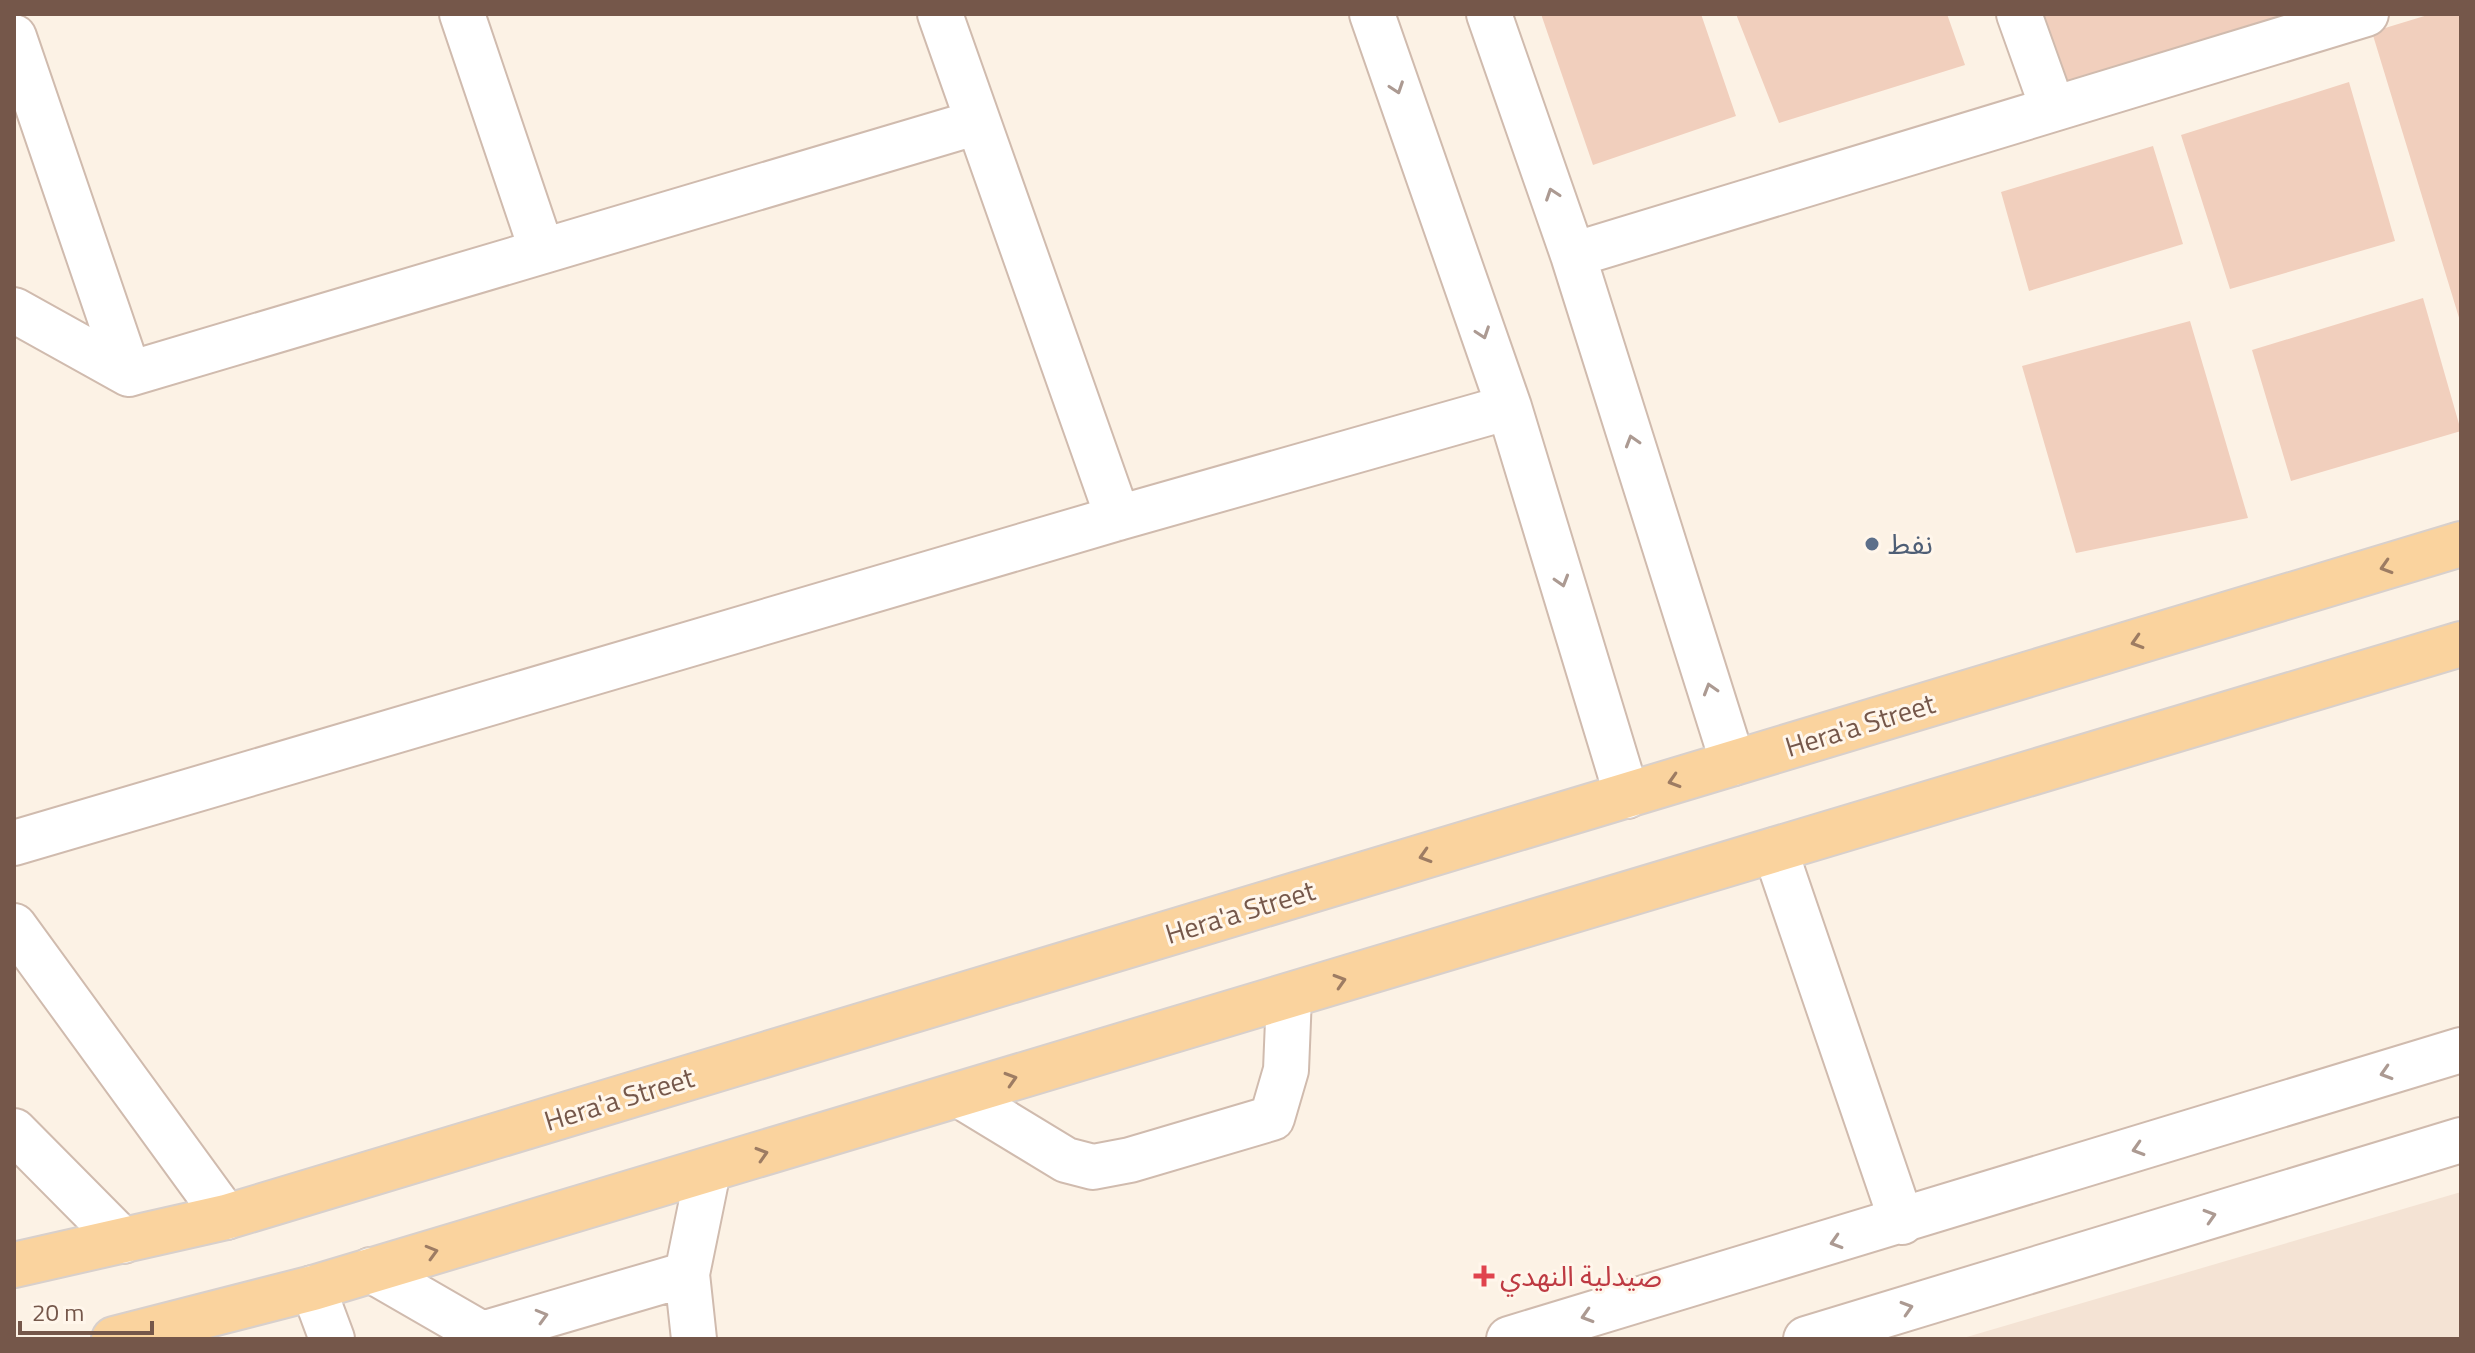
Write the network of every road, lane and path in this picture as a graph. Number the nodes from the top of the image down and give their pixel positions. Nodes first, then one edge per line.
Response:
1 (462, 14) edge
2 (940, 14) edge
3 (1372, 14) edge
4 (1489, 14) edge
5 (2019, 14) edge
6 (2366, 14) edge
7 (14, 37) edge
8 (2053, 109) junction
9 (978, 122) junction
10 (542, 251) junction
11 (1573, 255) junction
12 (14, 310) edge
13 (129, 374) junction
14 (1509, 407) junction
15 (1118, 518) junction
16 (2461, 544) edge
17 (2461, 644) edge
18 (1733, 763) junction
19 (1627, 796) junction
20 (14, 843) edge
21 (1775, 850) junction
22 (14, 926) edge
23 (1289, 996) junction
24 (2461, 1050) edge
25 (959, 1095) junction
26 (14, 1131) edge
27 (2461, 1140) edge
28 (708, 1171) junction
29 (226, 1217) junction
30 (1902, 1222) junction
31 (123, 1241) junction
32 (14, 1265) edge
33 (371, 1270) junction
34 (687, 1274) junction
35 (313, 1288) junction
36 (483, 1336) edge
37 (114, 1339) edge
38 (332, 1339) edge
39 (694, 1339) edge
40 (1509, 1339) edge
41 (1806, 1339) edge

1 - 10 street
2 - 9 street
3 -> 14 street
11 -> 4 street
5 - 8 street
6 - 8 street
7 - 13 street
8 - 11 street
9 - 10 street
9 - 15 street
10 - 13 street
18 -> 11 street
12 - 13 street
14 - 15 street
14 -> 19 street
15 - 20 street
16 -> 18 main road, Hera'a Street
17 - 21 main road
18 -> 19 main road, Hera'a Street
19 -> 29 main road, Hera'a Street
23 -> 21 main road
21 - 30 street
22 - 29 street
25 -> 23 main road
23 - 25 street
24 -> 30 street
28 -> 25 main road
26 - 31 street
41 -> 27 street
33 -> 28 main road
28 - 34 street
29 - 31 main road, Hera'a Street
30 -> 40 street
31 - 32 main road, Hera'a Street
33 - 35 main road
33 - 36 street
36 -> 34 street
34 - 39 street
35 - 37 main road
35 - 38 street

